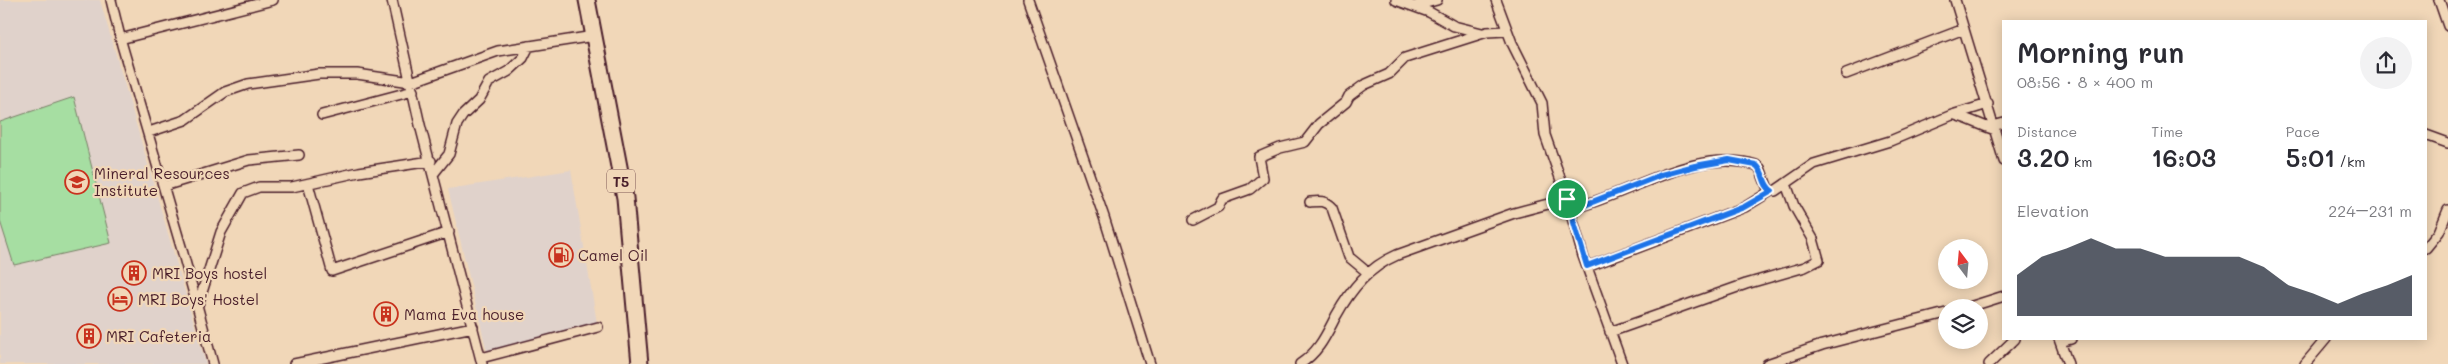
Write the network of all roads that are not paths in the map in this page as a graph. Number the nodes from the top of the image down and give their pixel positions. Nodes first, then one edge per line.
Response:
1 (111, 0) edge
2 (272, 0) edge
3 (392, 0) edge
4 (587, 0) edge
5 (1028, 0) edge
6 (1396, 0) edge
7 (1437, 0) edge
8 (1496, 0) edge
9 (1955, 0) edge
10 (2442, 2) edge
11 (1415, 6) junction
12 (2448, 26) edge
13 (1964, 29) junction
14 (1506, 31) junction
15 (1482, 33) junction
16 (594, 36) junction
17 (120, 39) junction
18 (528, 46) junction
19 (1846, 74) dead end
20 (412, 86) junction
21 (1988, 104) junction
22 (322, 115) dead end
23 (1952, 115) junction
24 (2002, 124) edge
25 (1994, 128) junction
26 (149, 132) junction
27 (2427, 135) edge
28 (2448, 143) edge
29 (299, 155) dead end
30 (2002, 155) edge
31 (431, 161) junction
32 (434, 172) junction
33 (308, 184) junction
34 (1786, 184) junction
35 (164, 186) junction
36 (1772, 191) junction
37 (1567, 199) junction
38 (1310, 202) dead end
39 (2448, 210) edge
40 (1193, 220) dead end
41 (449, 232) junction
42 (2427, 247) edge
43 (1587, 266) junction
44 (1367, 272) junction
45 (2002, 297) edge
46 (1988, 301) edge
47 (198, 305) junction
48 (1938, 315) edge
49 (473, 327) junction
50 (598, 327) dead end
51 (1610, 332) junction
52 (2014, 340) edge
53 (2059, 340) edge
54 (2325, 340) edge
55 (482, 361) edge
56 (213, 364) edge
57 (294, 364) edge
58 (640, 364) edge
59 (1150, 364) edge
60 (1300, 364) edge
61 (1622, 364) edge
62 (1767, 364) edge
63 (1989, 364) edge
64 (2068, 364) edge
65 (2305, 364) edge

1 - 17 street
2 - 17 street
3 - 20 street
4 - 16 highway, T5
5 - 59 street
6 - 11 street
7 - 11 street
8 - 14 street
9 - 13 street
10 - 12 street
11 - 15 street
13 - 19 street
13 - 21 street
14 - 15 street
14 - 37 street
15 - 40 street
16 - 18 street
16 - 58 highway, T5
17 - 26 street
18 - 20 street
18 - 32 street
20 - 22 street
20 - 26 street
20 - 31 street
21 - 23 street
21 - 25 street
23 - 25 street
23 - 34 street
24 - 25 street
25 - 30 street
26 - 35 street
27 - 28 street
29 - 35 street
31 - 32 street
31 - 33 street
32 - 41 street
33 - 41 street
33 - 47 street
34 - 36 street
34 - 51 street
35 - 47 street
36 - 37 street
36 - 43 street
37 - 43 street
37 - 44 street
38 - 44 street
39 - 42 street
41 - 49 street
43 - 51 street
44 - 60 street
45 - 46 street
47 - 56 street
48 - 62 street
49 - 55 street
49 - 57 street
50 - 55 street
51 - 61 street
52 - 63 street
53 - 64 street
54 - 65 street

